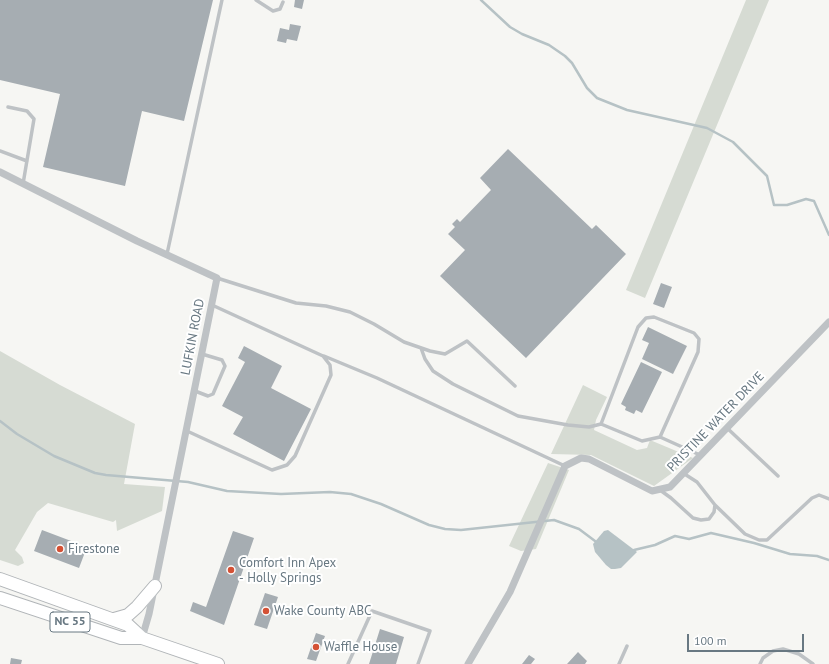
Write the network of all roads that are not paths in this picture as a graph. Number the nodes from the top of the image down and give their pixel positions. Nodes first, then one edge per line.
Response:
1 (222, 0) edge
2 (256, 0) edge
3 (283, 2) dead end
4 (8, 107) dead end
5 (0, 151) edge
6 (27, 161) junction
7 (0, 172) edge
8 (23, 184) junction
9 (167, 254) junction
10 (217, 278) junction
11 (212, 305) junction
12 (829, 322) edge
13 (421, 348) junction
14 (202, 354) junction
15 (323, 356) junction
16 (515, 386) dead end
17 (195, 391) junction
18 (601, 424) junction
19 (727, 428) junction
20 (187, 431) junction
21 (660, 437) junction
22 (700, 455) junction
23 (565, 466) junction
24 (683, 473) junction
25 (778, 476) dead end
26 (659, 490) junction
27 (829, 500) edge
28 (715, 505) junction
29 (0, 579) edge
30 (155, 586) junction
31 (0, 598) edge
32 (114, 619) junction
33 (142, 638) junction
34 (627, 646) dead end
35 (215, 664) edge
36 (348, 664) edge
37 (418, 664) edge
38 (468, 664) edge
39 (619, 664) edge
40 (760, 664) edge
41 (813, 664) edge

1 - 9 lane
2 - 3 lane
4 - 6 lane
5 - 6 lane
6 - 8 lane
7 - 8 street
8 - 9 street
9 - 10 street
10 - 11 street, LUFKIN ROAD
10 - 13 lane
11 - 14 street, LUFKIN ROAD
11 - 15 lane
12 - 19 street, PRISTINE WATER DRIVE
13 - 16 lane
13 - 18 lane
14 - 17 street, LUFKIN ROAD
14 - 17 lane
15 - 20 lane
15 - 23 lane
17 - 20 street, LUFKIN ROAD
18 - 21 lane
18 - 21 lane
19 - 22 street, PRISTINE WATER DRIVE
19 - 25 lane
20 - 30 street, LUFKIN ROAD
21 - 22 lane
22 - 24 street, PRISTINE WATER DRIVE
23 - 26 street
23 - 38 street
24 - 26 street, PRISTINE WATER DRIVE
24 - 28 lane
26 - 28 lane
27 - 28 lane
29 - 32 highway, NC 55
30 - 32 highway
30 - 33 street, LUFKIN ROAD
31 - 33 highway, NC 55
32 - 33 highway, NC 55
33 - 35 highway, NC 55
34 - 39 lane
36 - 37 lane
40 - 41 lane

